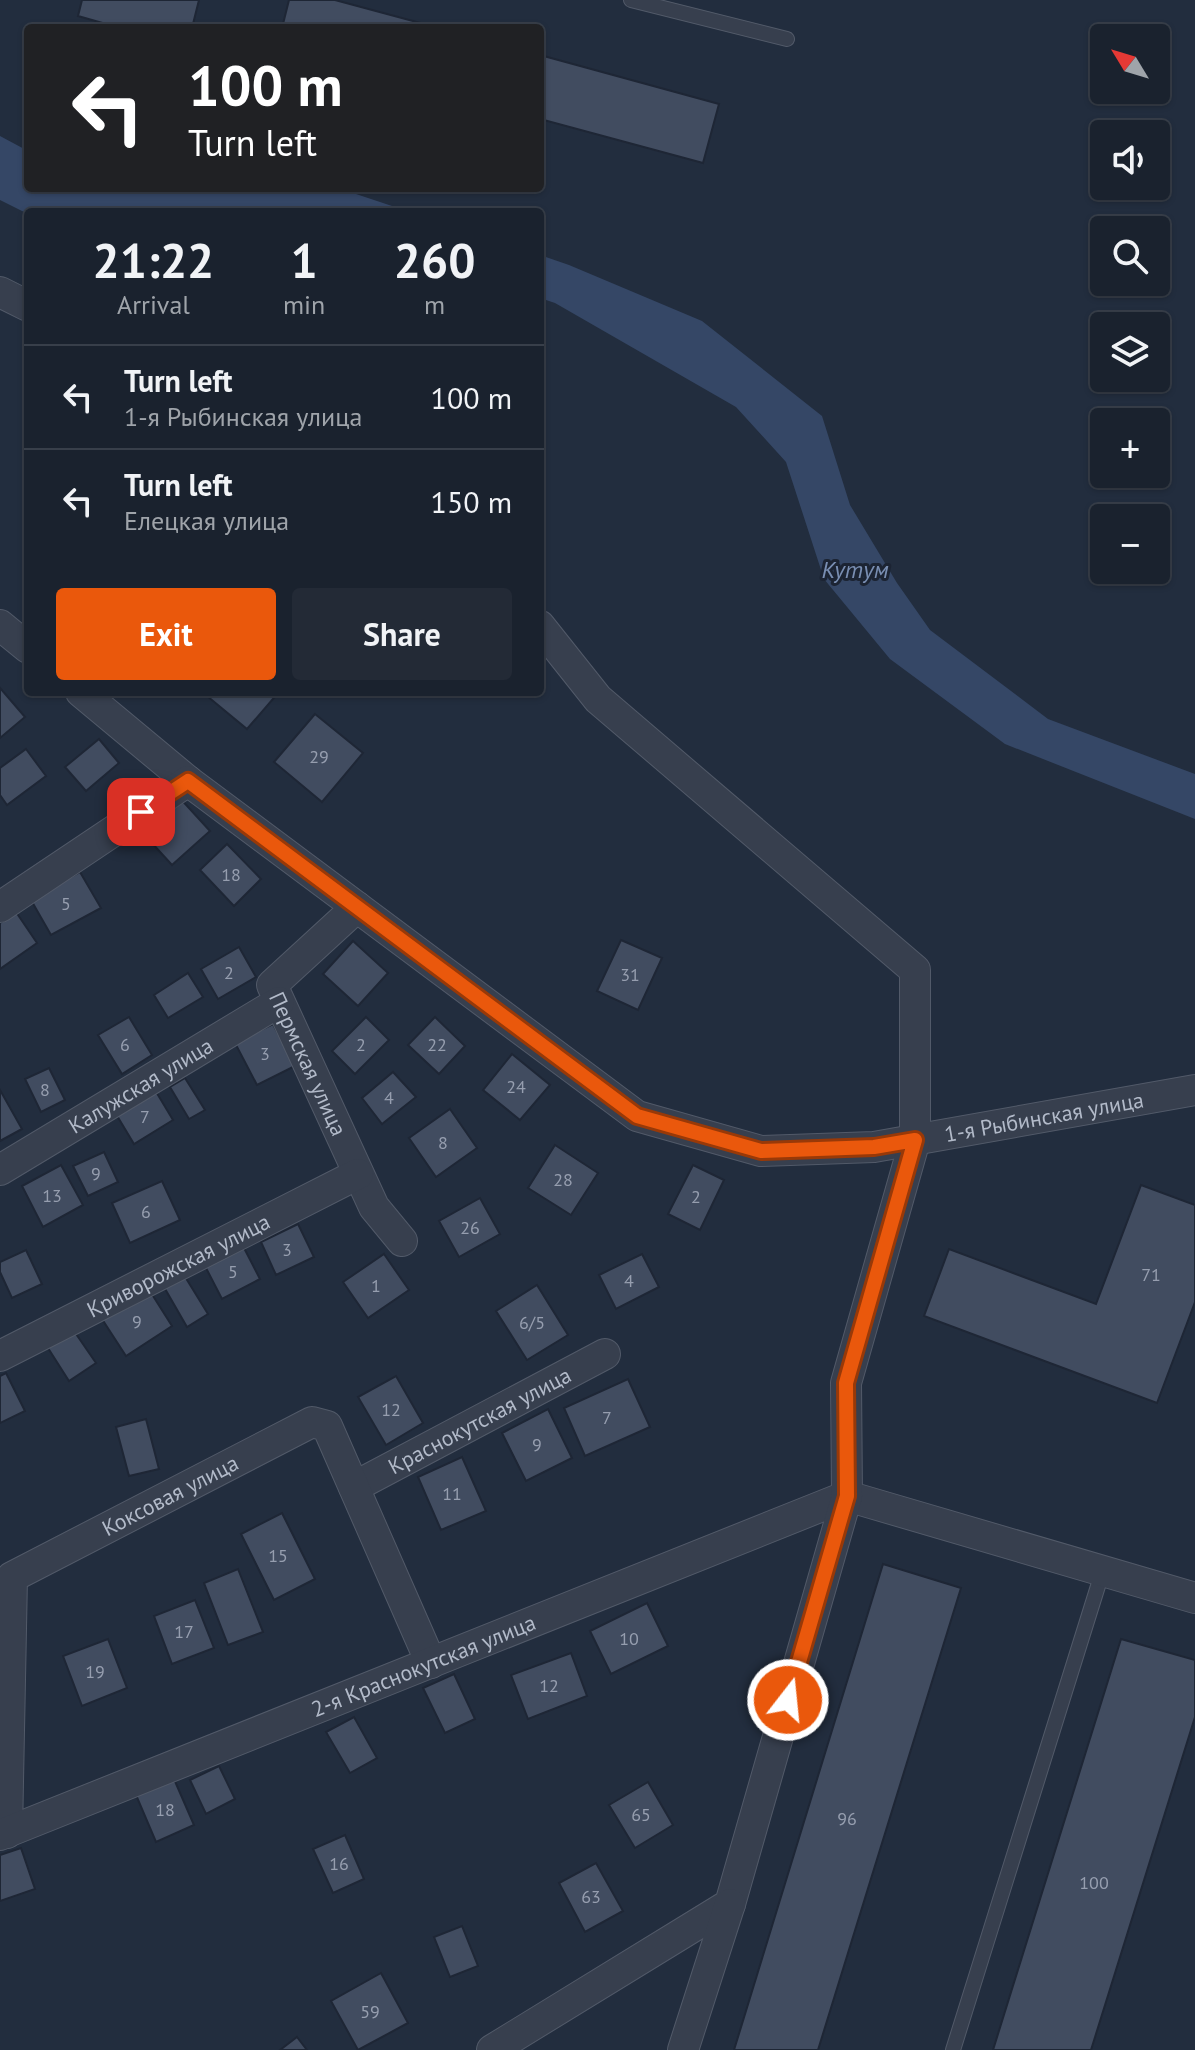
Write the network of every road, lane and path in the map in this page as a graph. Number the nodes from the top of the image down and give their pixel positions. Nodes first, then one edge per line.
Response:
1 (631, 0) edge
2 (787, 39) dead end
3 (0, 292) edge
4 (24, 304) edge
5 (0, 625) edge
6 (544, 631) edge
7 (24, 645) edge
8 (86, 696) edge
9 (188, 781) junction
10 (0, 907) edge
11 (357, 907) junction
12 (279, 1002) junction
13 (1195, 1090) edge
14 (915, 1140) junction
15 (0, 1170) edge
16 (358, 1174) junction
17 (402, 1241) dead end
18 (605, 1354) dead end
19 (0, 1356) edge
20 (354, 1487) junction
21 (847, 1496) junction
22 (1103, 1570) junction
23 (1195, 1598) edge
24 (431, 1663) junction
25 (3, 1834) edge
26 (730, 1904) junction
27 (492, 2050) edge
28 (683, 2050) edge
29 (953, 2050) edge

1 - 2 lane
3 - 4 street
5 - 7 street
6 - 14 street
8 - 9 street, 1-я Рыбинская улица
9 - 10 street
9 - 11 street, 1-я Рыбинская улица
11 - 12 street, Пермская улица
11 - 14 street, 1-я Рыбинская улица
12 - 15 street, Калужская улица
12 - 16 street, Пермская улица
13 - 14 street, 1-я Рыбинская улица
14 - 21 street
16 - 17 street, Пермская улица
16 - 19 street, Криворожская улица
18 - 20 street, Краснокутская улица
20 - 24 street, Коксовая улица
20 - 25 street, Коксовая улица
21 - 22 street
21 - 24 street, 2-я Краснокутская улица
21 - 26 street
22 - 23 street
22 - 29 lane
24 - 25 street, 2-я Краснокутская улица
26 - 27 street
26 - 28 street

